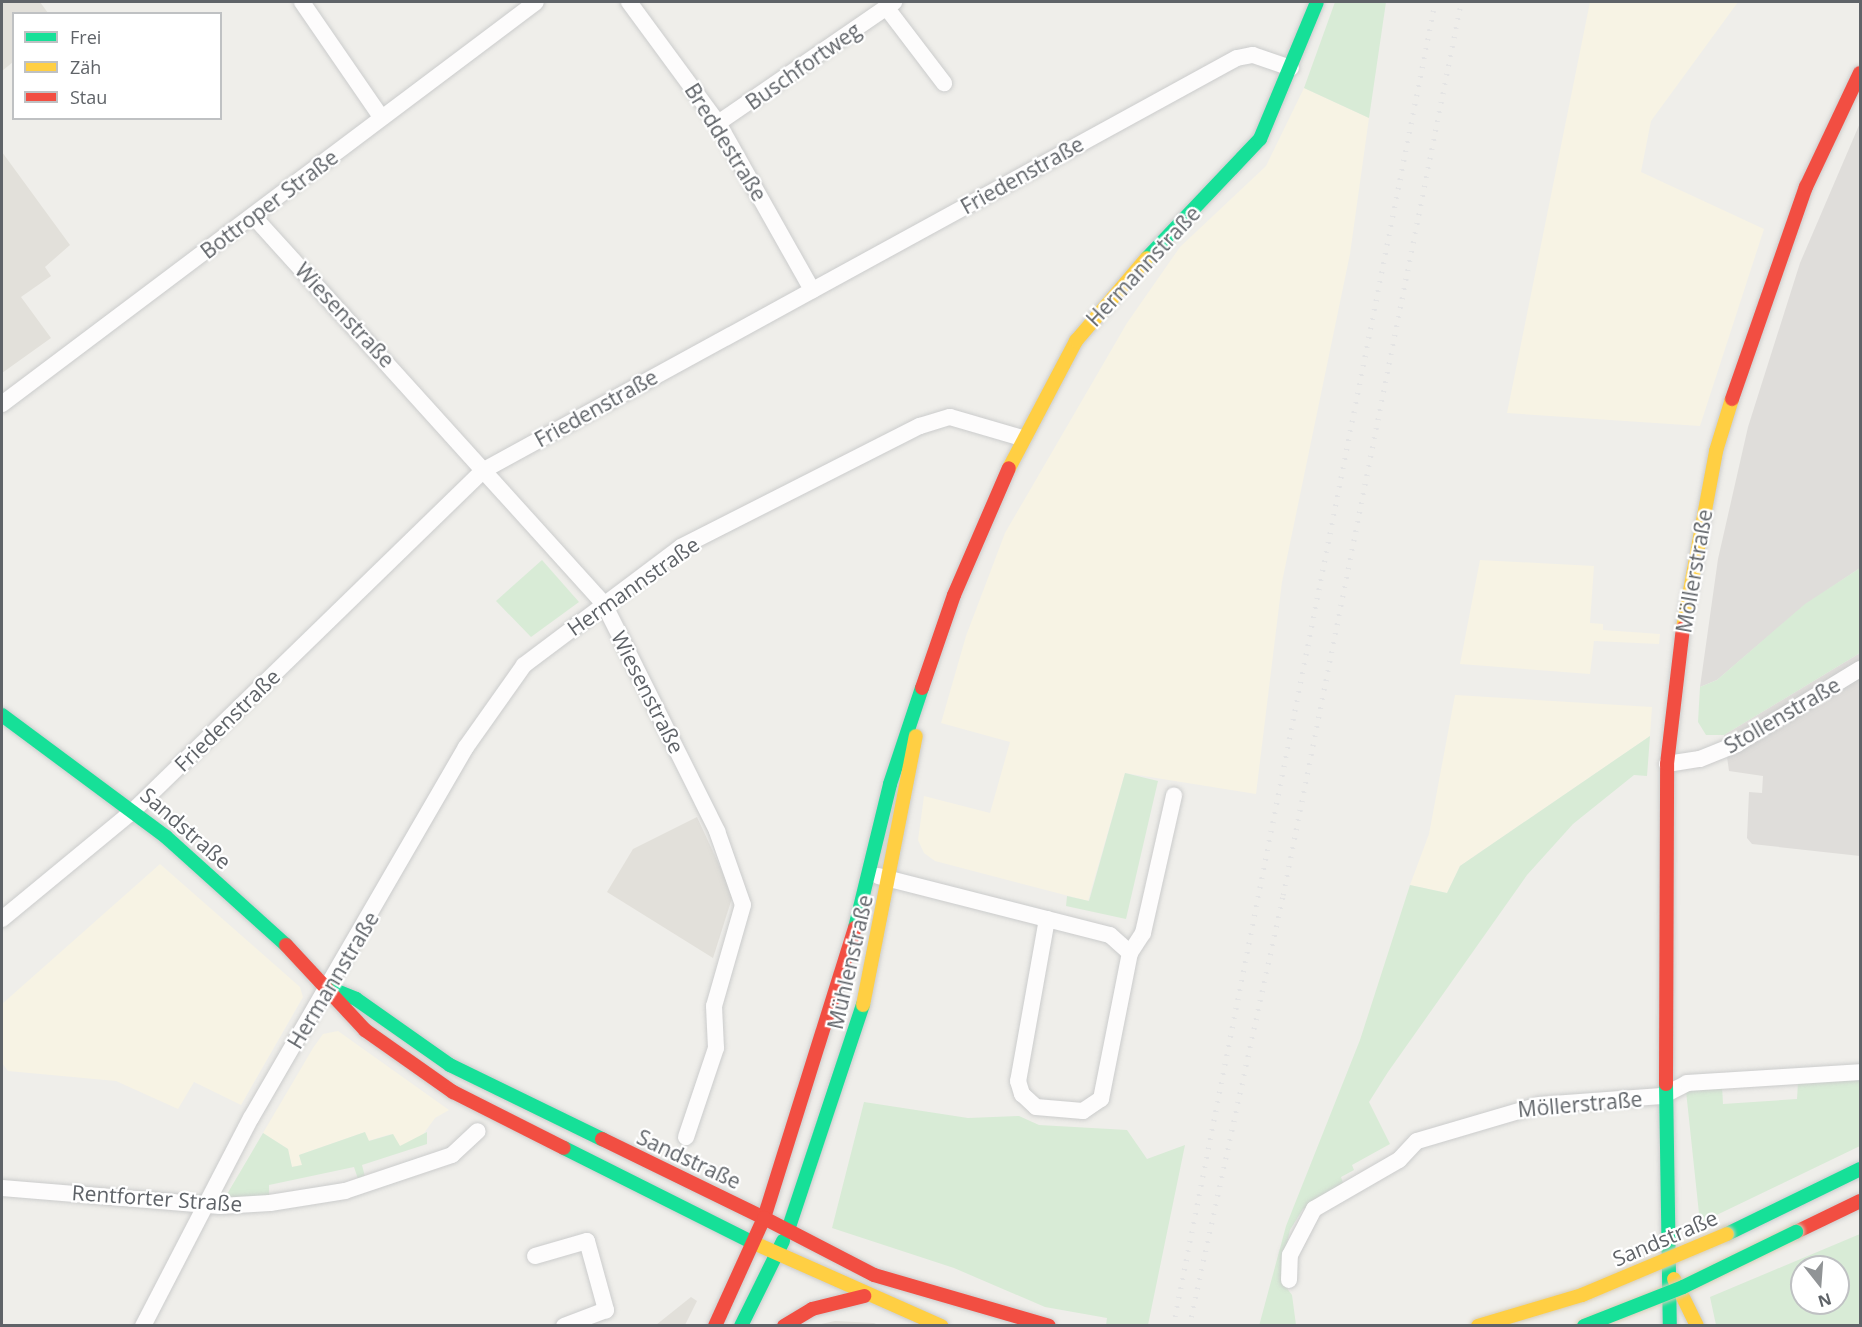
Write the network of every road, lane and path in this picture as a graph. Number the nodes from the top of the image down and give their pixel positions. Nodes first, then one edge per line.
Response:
1 (302, 2) edge
2 (536, 2) edge
3 (629, 2) edge
4 (1317, 2) edge
5 (890, 4) edge
6 (1291, 68) junction
7 (1860, 73) edge
8 (944, 83) dead end
9 (381, 117) junction
10 (718, 123) junction
11 (254, 216) junction
12 (812, 290) junction
13 (2, 404) edge
14 (1022, 438) junction
15 (484, 470) junction
16 (604, 604) junction
17 (1860, 669) edge
18 (921, 695) junction
19 (2, 715) edge
20 (1667, 764) junction
21 (1174, 795) dead end
22 (134, 810) junction
23 (865, 873) junction
24 (891, 879) junction
25 (2, 919) edge
26 (1047, 919) junction
27 (1130, 953) junction
28 (329, 988) junction
29 (1860, 1072) edge
30 (1662, 1096) junction
31 (478, 1131) dead end
32 (686, 1137) dead end
33 (1860, 1169) edge
34 (2, 1188) edge
35 (1860, 1201) edge
36 (202, 1204) junction
37 (764, 1218) junction
38 (788, 1230) junction
39 (754, 1243) junction
40 (535, 1256) dead end
41 (776, 1257) junction
42 (1673, 1278) junction
43 (1289, 1280) dead end
44 (864, 1296) junction
45 (1045, 1325) edge
46 (143, 1326) edge
47 (564, 1326) edge
48 (715, 1326) edge
49 (741, 1326) edge
50 (784, 1326) edge
51 (941, 1326) edge
52 (1478, 1326) edge
53 (1584, 1326) edge
54 (1670, 1326) edge
55 (1697, 1326) edge

1 - 9 street
2 - 9 street, Bottroper Straße
3 - 10 street, Breddestraße
4 - 6 main road, Hermannstraße
5 - 8 street, Buschfortweg
5 - 10 street, Buschfortweg
6 - 12 street, Friedenstraße
6 - 14 main road, Hermannstraße
7 - 20 main road, Möllerstraße
9 - 11 street, Bottroper Straße
10 - 12 street, Breddestraße
11 - 13 street, Bottroper Straße
11 - 15 street, Wiesenstraße
12 - 15 street, Friedenstraße
14 - 16 street, Hermannstraße
14 - 18 main road, Mühlenstraße
15 - 16 street, Wiesenstraße
15 - 22 street, Friedenstraße
16 - 28 street, Hermannstraße
16 - 32 street, Wiesenstraße
17 - 20 street, Stollenstraße
18 - 23 main road, Mühlenstraße
18 - 24 main road, Mühlenstraße
19 - 22 main road, Sandstraße
20 - 30 main road, Möllerstraße
21 - 27 street
22 - 25 street, Friedenstraße
22 - 28 main road, Sandstraße
23 - 24 street
23 - 37 main road, Mühlenstraße
24 - 26 street
24 - 38 main road, Mühlenstraße
26 - 27 street
26 - 27 street
28 - 36 street, Hermannstraße
28 - 37 main road, Sandstraße
28 - 39 main road, Sandstraße
29 - 30 street, Möllerstraße
30 - 42 main road, Möllerstraße
30 - 43 street, Möllerstraße
31 - 36 street, Rentforter Straße
33 - 52 main road, Sandstraße, bridge
34 - 36 street, Rentforter Straße
35 - 53 main road, bridge
36 - 46 street, Hermannstraße
37 - 38 main road, Sandstraße
37 - 39 main road, Mühlenstraße
38 - 41 main road, Mühlenstraße
38 - 45 main road, Sandstraße
39 - 41 main road, Sandstraße
39 - 48 main road, Mühlenstraße
40 - 47 street
41 - 44 main road, Sandstraße
41 - 49 main road, Mühlenstraße
42 - 54 main road, Möllerstraße
42 - 55 main road, Möllerstraße
44 - 50 main road
44 - 51 main road, Sandstraße

